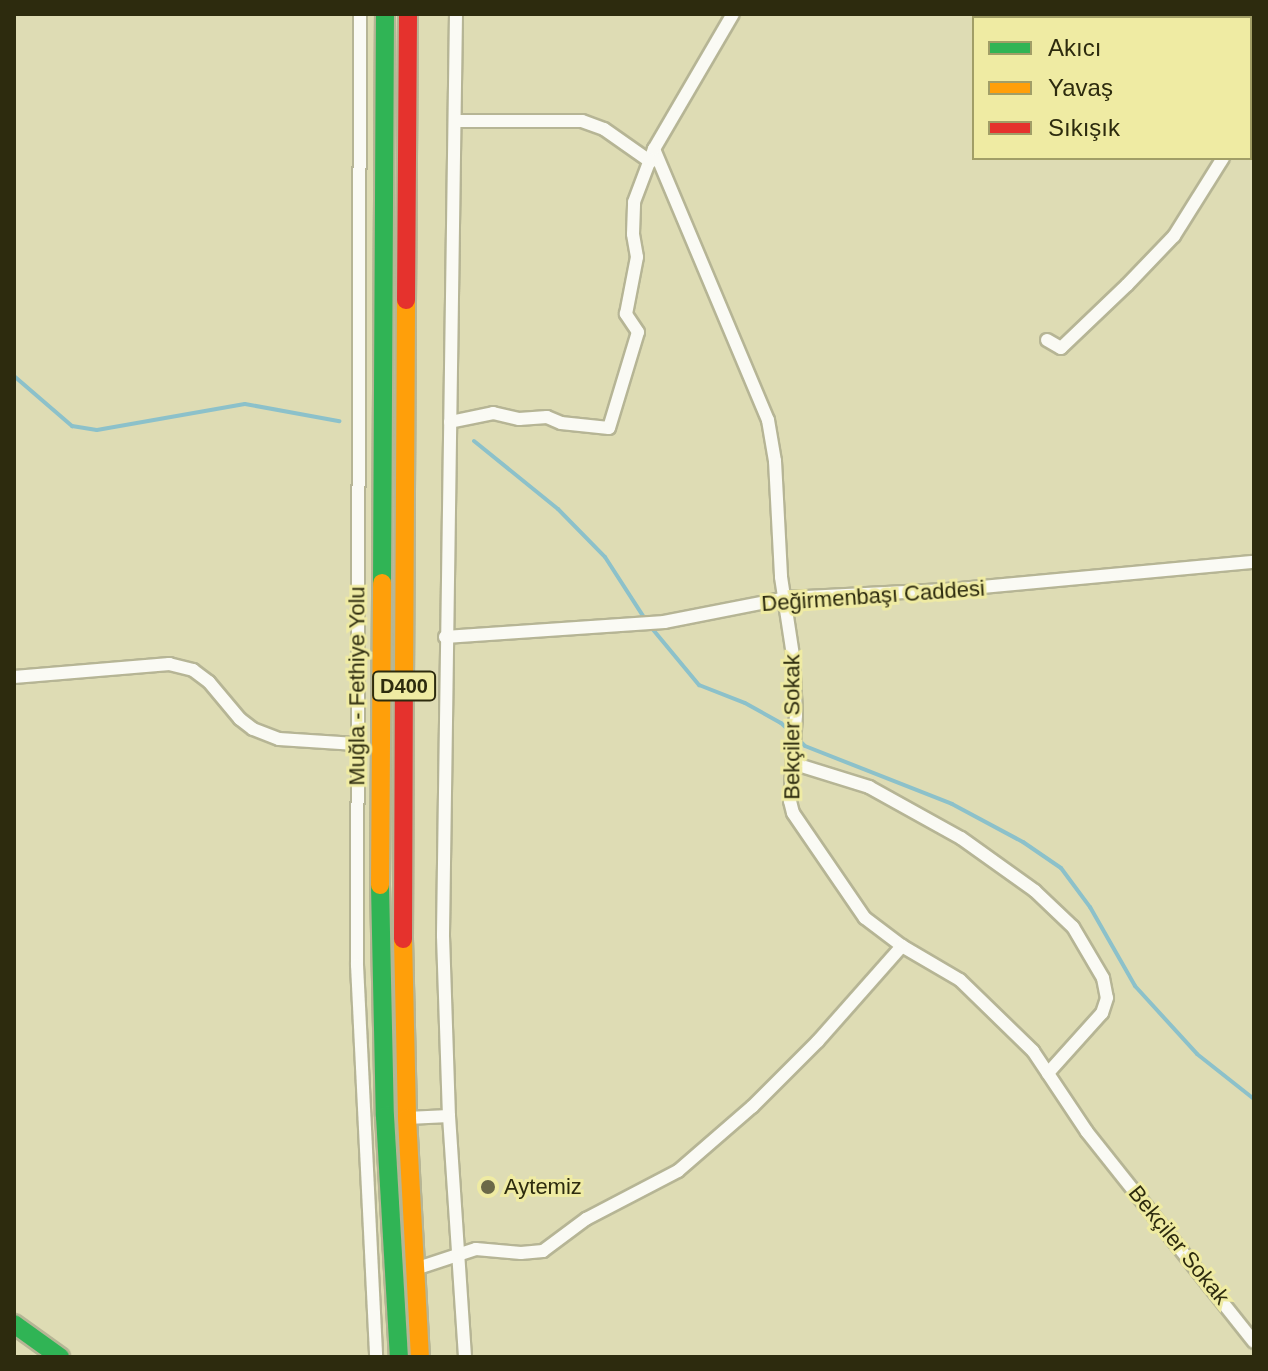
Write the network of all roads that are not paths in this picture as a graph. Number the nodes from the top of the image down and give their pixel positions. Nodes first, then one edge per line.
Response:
1 (360, 14) edge
2 (385, 14) edge
3 (408, 14) edge
4 (456, 14) edge
5 (733, 14) edge
6 (457, 121) junction
7 (652, 156) junction
8 (1222, 160) edge
9 (1047, 340) dead end
10 (450, 422) junction
11 (358, 499) junction
12 (382, 499) junction
13 (1254, 562) edge
14 (786, 598) junction
15 (445, 637) junction
16 (14, 677) edge
17 (356, 744) junction
18 (792, 763) junction
19 (380, 861) junction
20 (357, 873) junction
21 (902, 946) junction
22 (357, 971) junction
23 (381, 980) junction
24 (1048, 1073) junction
25 (449, 1116) junction
26 (407, 1118) junction
27 (458, 1253) junction
28 (415, 1269) junction
29 (14, 1324) edge
30 (1254, 1342) edge
31 (60, 1357) edge
32 (376, 1357) edge
33 (399, 1357) edge
34 (420, 1357) edge
35 (465, 1357) edge

1 - 11 street
2 - 12 main road, Muğla - Fethiye Yolu / D400
3 - 26 main road, D400
4 - 6 street
5 - 7 street
6 - 7 street
6 - 10 street
7 - 10 street
7 - 14 street, Bekçiler Sokak
8 - 9 street
10 - 15 street
11 - 12 street
11 - 17 street
12 - 19 main road, Muğla - Fethiye Yolu / D400
13 - 14 street, Değirmenbaşı Caddesi
14 - 15 street, Değirmenbaşı Caddesi
14 - 18 street, Bekçiler Sokak
15 - 25 street
16 - 17 street
17 - 20 street
18 - 21 street, Bekçiler Sokak
18 - 24 street
19 - 20 street
19 - 23 main road, Muğla - Fethiye Yolu / D400
20 - 22 street
21 - 24 street, Bekçiler Sokak
21 - 27 street
22 - 23 street
22 - 32 street
23 - 33 main road, Muğla - Fethiye Yolu / D400
24 - 30 street, Bekçiler Sokak
25 - 26 street
25 - 27 street
26 - 28 main road, D400
27 - 28 street
27 - 35 street
28 - 34 main road, D400
29 - 31 main road

